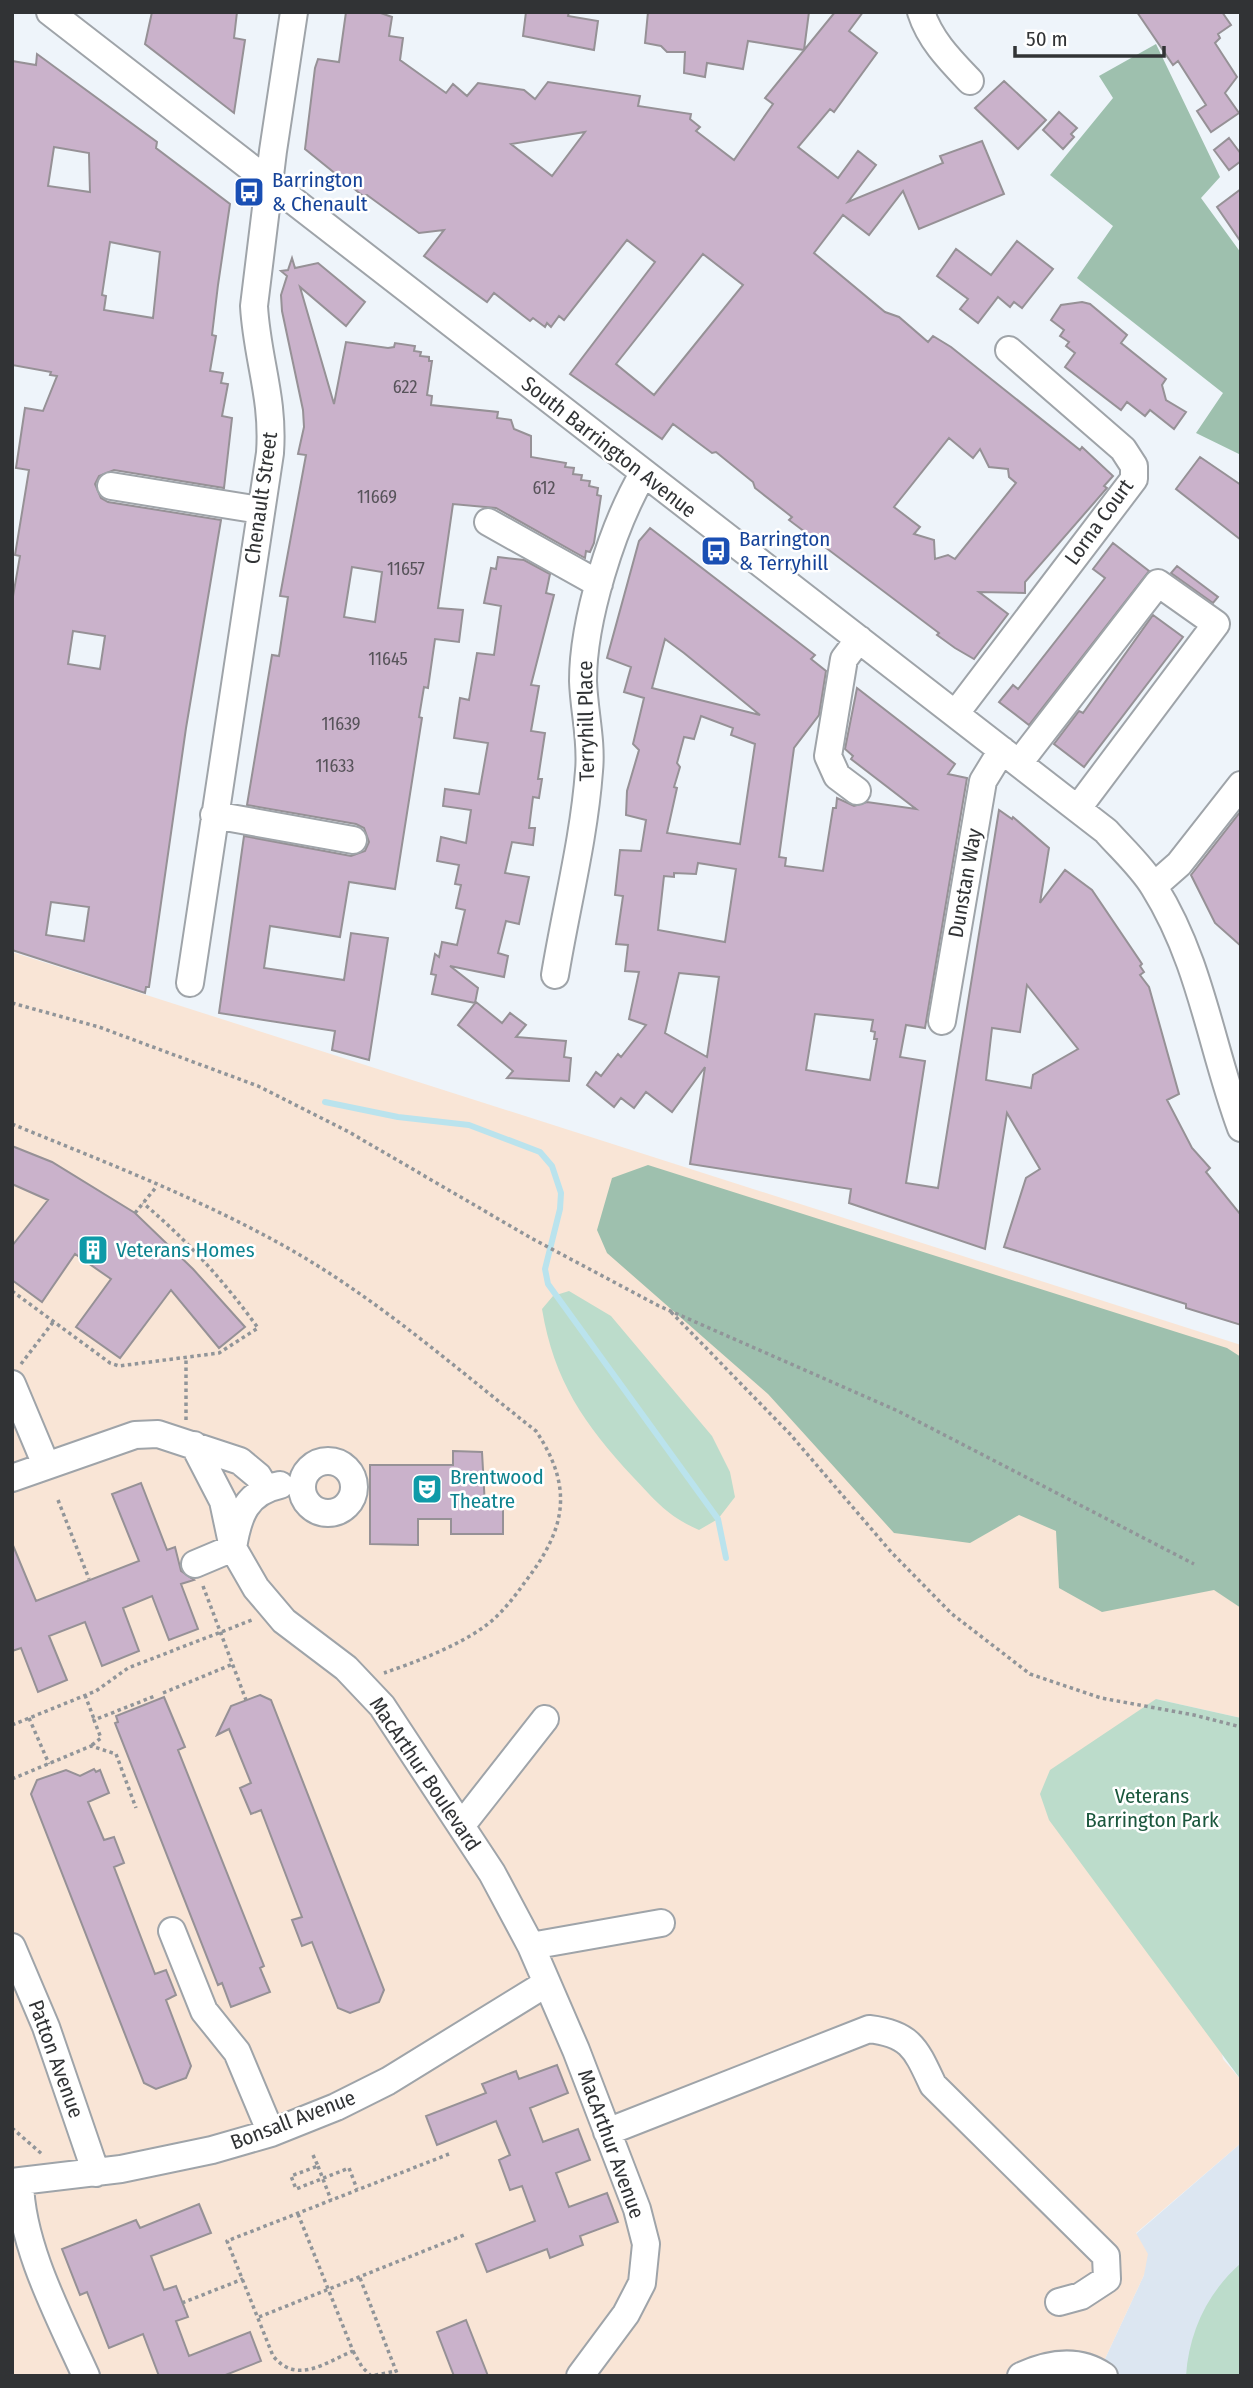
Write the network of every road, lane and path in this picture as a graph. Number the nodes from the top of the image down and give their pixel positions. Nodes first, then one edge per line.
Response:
1 (50, 12) edge
2 (294, 12) edge
3 (921, 12) edge
4 (970, 81) dead end
5 (270, 186) junction
6 (1009, 350) dead end
7 (643, 474) junction
8 (111, 486) dead end
9 (260, 510) junction
10 (488, 522) dead end
11 (599, 584) junction
12 (859, 639) junction
13 (956, 713) junction
14 (1010, 756) junction
15 (1241, 785) edge
16 (857, 791) dead end
17 (1078, 808) junction
18 (214, 816) junction
19 (353, 840) dead end
20 (1154, 886) junction
21 (555, 975) dead end
22 (190, 983) dead end
23 (12, 1003) edge
24 (942, 1021) dead end
25 (12, 1124) edge
26 (1241, 1128) edge
27 (157, 1186) junction
28 (143, 1203) junction
29 (135, 1213) dead end
30 (12, 1291) edge
31 (670, 1311) junction
32 (54, 1321) junction
33 (186, 1359) junction
34 (16, 1375) edge
35 (186, 1417) dead end
36 (194, 1446) junction
37 (46, 1465) junction
38 (12, 1478) edge
39 (303, 1480) dead end
40 (265, 1488) junction
41 (58, 1500) dead end
42 (233, 1548) junction
43 (195, 1564) joint
44 (1194, 1564) dead end
45 (89, 1579) dead end
46 (278, 1613) junction
47 (221, 1632) junction
48 (233, 1664) junction
49 (362, 1682) junction
50 (163, 1693) dead end
51 (85, 1695) junction
52 (155, 1696) dead end
53 (246, 1700) dead end
54 (29, 1718) junction
55 (545, 1719) dead end
56 (94, 1720) junction
57 (12, 1725) edge
58 (1241, 1727) edge
59 (91, 1746) junction
60 (49, 1764) junction
61 (12, 1779) edge
62 (136, 1808) dead end
63 (461, 1826) junction
64 (661, 1923) dead end
65 (172, 1931) dead end
66 (531, 1946) junction
67 (12, 1947) edge
68 (547, 1983) junction
69 (12, 2128) edge
70 (607, 2132) junction
71 (271, 2133) junction
72 (449, 2154) dead end
73 (313, 2155) dead end
74 (45, 2156) dead end
75 (318, 2166) junction
76 (96, 2173) junction
77 (323, 2178) junction
78 (16, 2182) edge
79 (358, 2190) junction
80 (331, 2201) junction
81 (298, 2214) junction
82 (464, 2235) dead end
83 (243, 2278) junction
84 (360, 2278) junction
85 (328, 2290) junction
86 (1059, 2302) dead end
87 (183, 2303) dead end
88 (259, 2317) junction
89 (353, 2351) junction
90 (397, 2374) edge
91 (86, 2376) edge
92 (580, 2376) edge
93 (1021, 2376) edge
94 (1104, 2376) edge

1 - 5 street, South Barrington Avenue
2 - 5 street, Chenault Street
3 - 4 street
5 - 7 street, South Barrington Avenue
5 - 9 street, Chenault Street
6 - 13 street, Lorna Court
7 - 11 street, Terryhill Place
7 - 12 street, South Barrington Avenue
8 - 9 street
9 - 18 street, Chenault Street
10 - 11 street
11 - 21 street, Terryhill Place
12 - 13 street, South Barrington Avenue
12 - 16 street
13 - 14 street, South Barrington Avenue
14 - 17 street, South Barrington Avenue
14 - 17 street, Dunstan Way
14 - 24 street, Dunstan Way
15 - 20 street
17 - 20 street, South Barrington Avenue
18 - 19 street
18 - 22 street, Chenault Street
20 - 26 street, South Barrington Avenue
23 - 31 path
25 - 27 path
27 - 28 path
27 - 49 path
28 - 29 path
28 - 33 path
30 - 32 path
31 - 44 path
31 - 58 path
32 - 33 path
32 - 34 path
33 - 35 path
34 - 37 street
36 - 37 street
36 - 40 street
36 - 42 street, MacArthur Boulevard
37 - 38 street
39 - 40 street
40 - 42 street
41 - 45 path
42 - 43 street
42 - 46 street, MacArthur Boulevard
43 - 47 path
46 - 47 path
46 - 49 street, MacArthur Boulevard
47 - 48 path
47 - 51 path
48 - 50 path
48 - 53 path
49 - 63 street, MacArthur Boulevard
51 - 54 path
51 - 56 path
52 - 56 path
54 - 57 path
54 - 60 path
55 - 63 street
56 - 59 path
59 - 60 path
59 - 62 path
60 - 61 path
63 - 66 street, MacArthur Boulevard
64 - 66 street
65 - 71 street
66 - 68 street, MacArthur Boulevard
67 - 76 street, Patton Avenue
68 - 70 street, MacArthur Avenue
68 - 71 street, Bonsall Avenue
69 - 74 path
70 - 86 street
70 - 92 street, MacArthur Avenue
71 - 76 street, Bonsall Avenue
72 - 79 path
73 - 75 path
75 - 77 path
75 - 77 path
76 - 78 street, Bonsall Avenue
77 - 79 path
77 - 80 path
78 - 91 street
79 - 80 path
80 - 81 path
81 - 83 path
81 - 85 path
82 - 84 path
83 - 87 path
83 - 88 path
84 - 85 path
84 - 90 path
85 - 88 path
85 - 89 path
88 - 89 path
89 - 90 path
93 - 94 street

